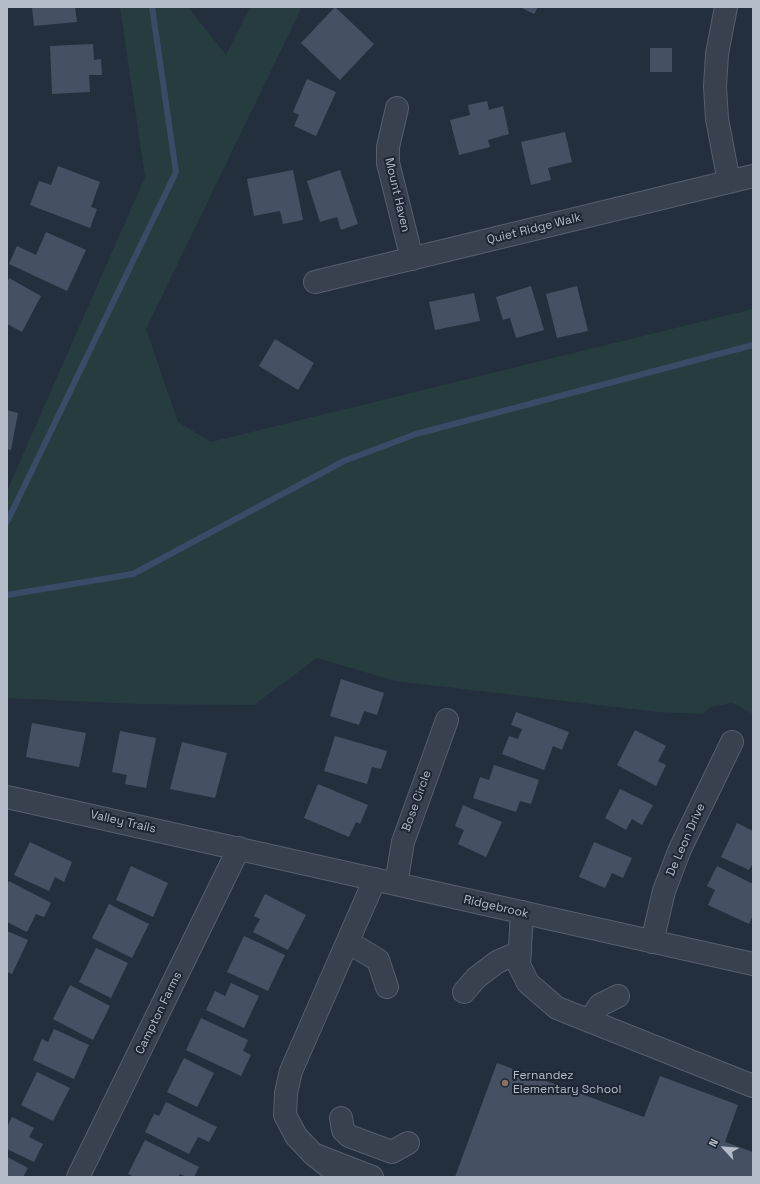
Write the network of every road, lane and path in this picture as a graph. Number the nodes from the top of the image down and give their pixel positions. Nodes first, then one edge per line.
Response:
1 (726, 7) edge
2 (397, 108) dead end
3 (753, 176) edge
4 (729, 182) junction
5 (412, 258) junction
6 (315, 282) dead end
7 (447, 720) dead end
8 (732, 742) dead end
9 (7, 797) edge
10 (239, 848) junction
11 (375, 879) junction
12 (396, 884) junction
13 (522, 912) junction
14 (348, 942) junction
15 (652, 942) junction
16 (520, 952) junction
17 (753, 964) edge
18 (387, 987) dead end
19 (464, 992) dead end
20 (618, 996) dead end
21 (589, 1021) junction
22 (753, 1086) edge
23 (342, 1118) dead end
24 (408, 1143) dead end
25 (313, 1154) junction
26 (78, 1177) edge
27 (342, 1177) edge
28 (372, 1177) edge

1 - 4 street
2 - 5 street, Mount Haven
3 - 4 street, Quiet Ridge Walk
4 - 5 street, Quiet Ridge Walk
5 - 6 street, Quiet Ridge Walk
7 - 12 street, Bose Circle
8 - 15 street, De Leon Drive
9 - 10 street, Valley Trails
10 - 11 street, Ridgebrook
10 - 26 street, Campton Farms
11 - 12 street, Ridgebrook
11 - 14 street
12 - 13 street, Ridgebrook
13 - 15 street, Ridgebrook
13 - 16 street
14 - 18 street
14 - 25 street
15 - 17 street, Ridgebrook
16 - 19 street
16 - 21 street
20 - 21 street
21 - 22 street
23 - 24 street
25 - 27 street
25 - 28 street

